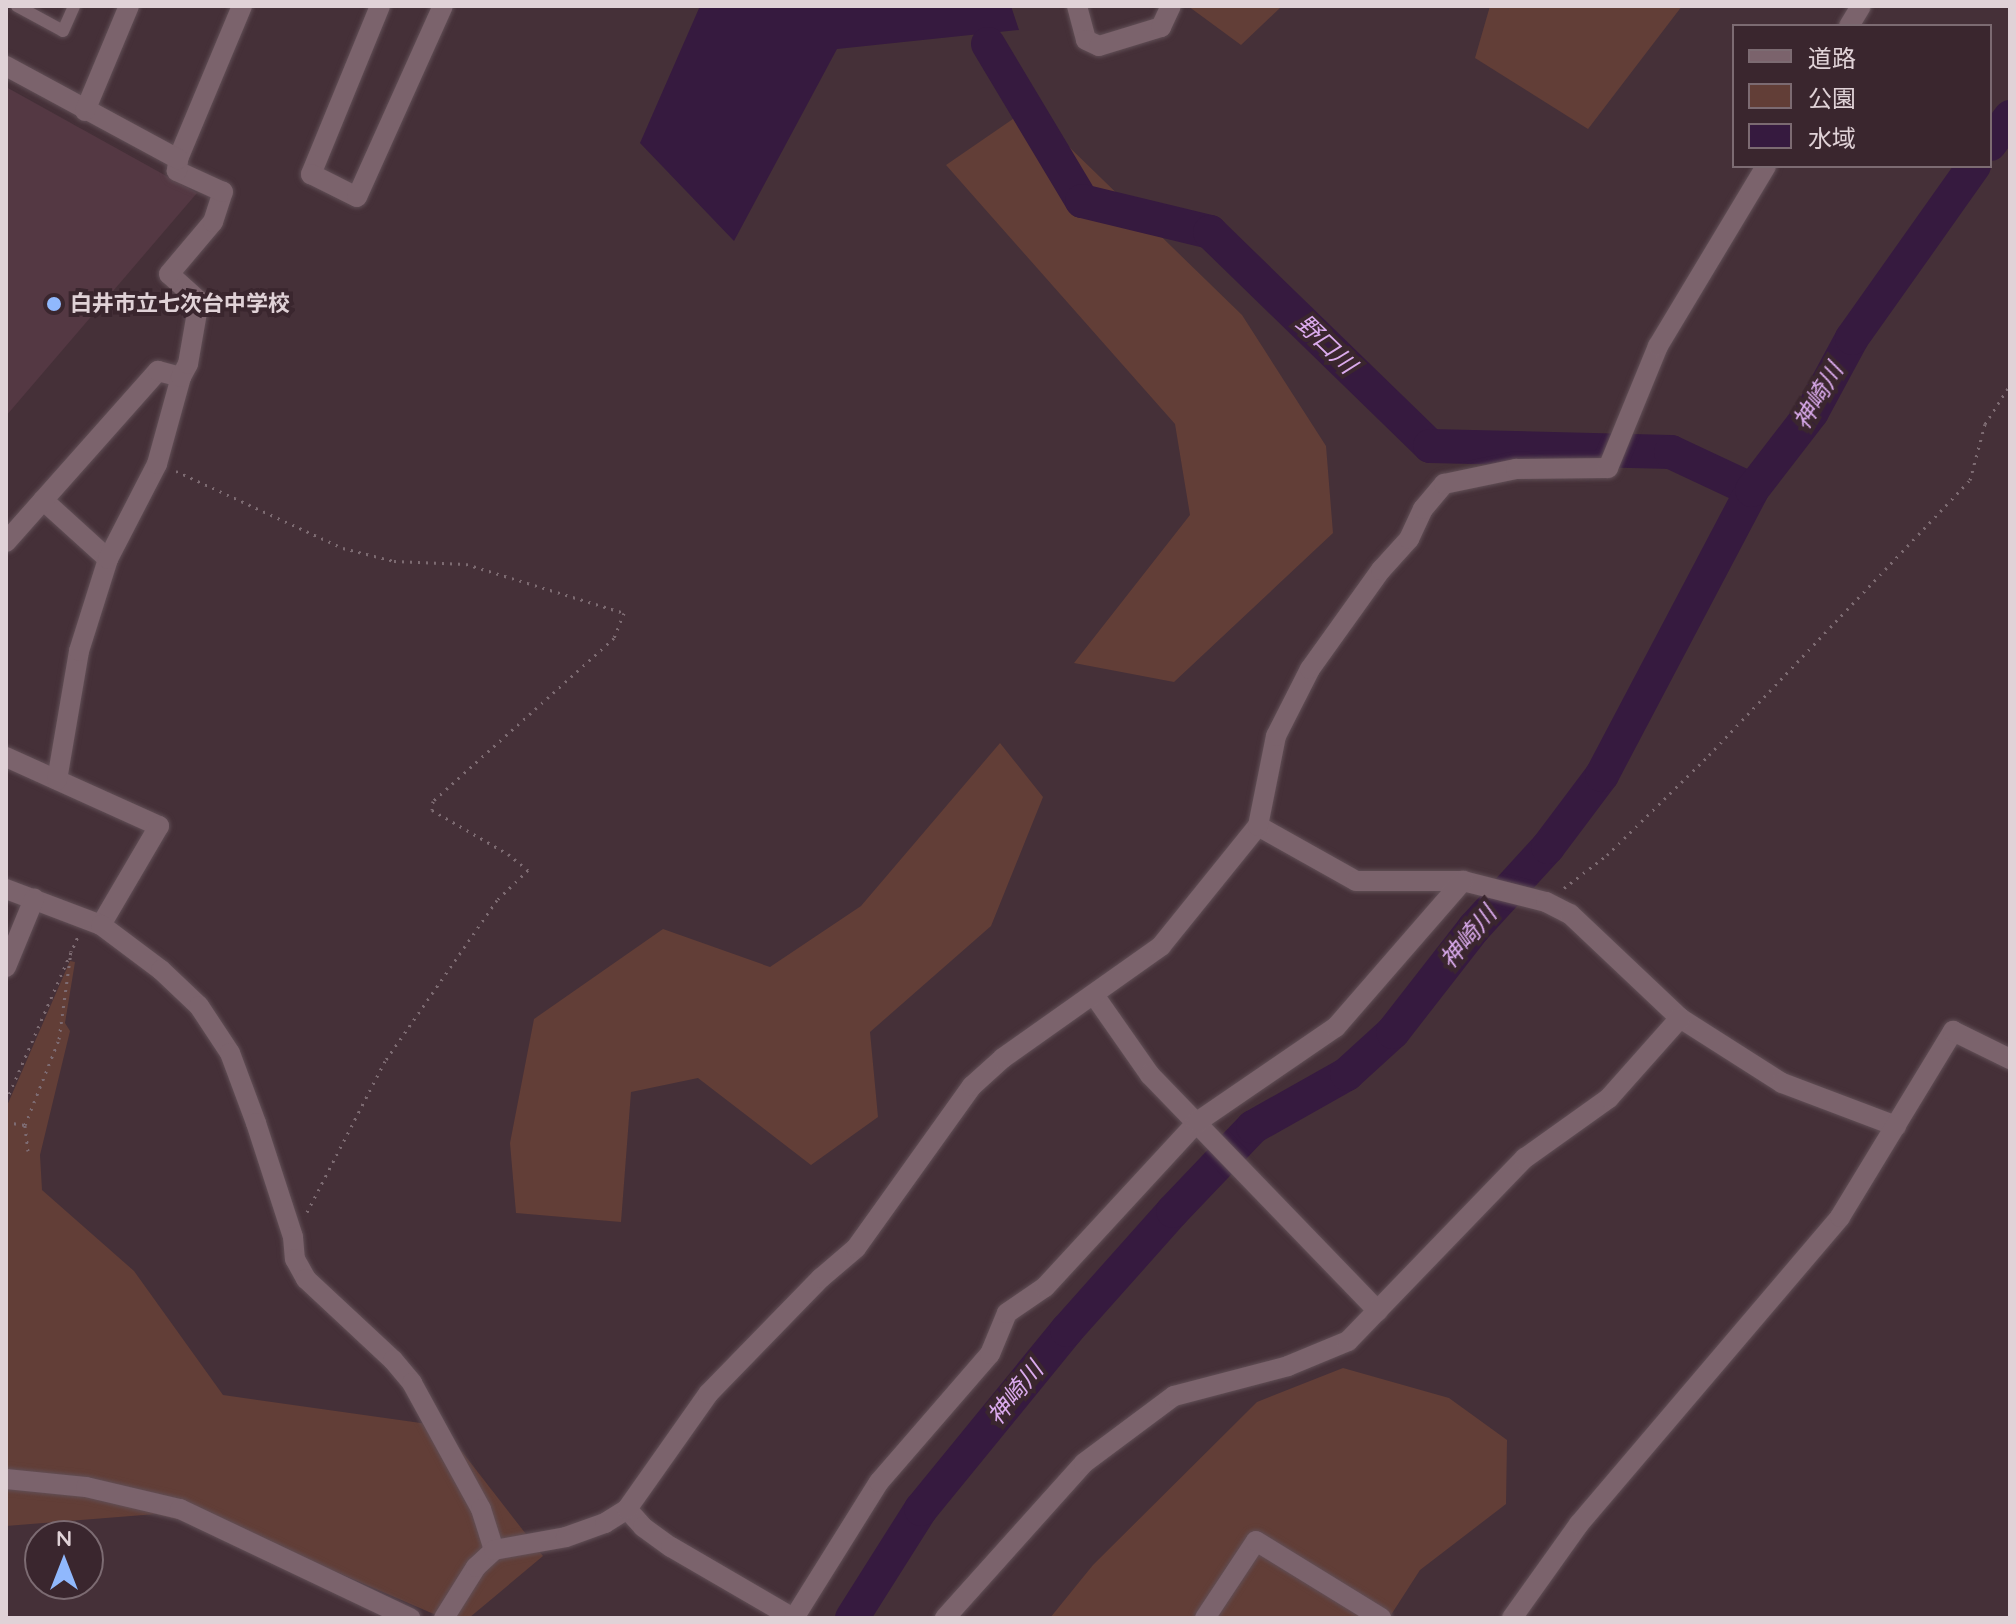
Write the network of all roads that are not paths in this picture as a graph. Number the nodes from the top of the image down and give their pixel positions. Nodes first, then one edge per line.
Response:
1 (17, 6) edge
2 (74, 6) edge
3 (129, 6) edge
4 (242, 6) edge
5 (380, 6) edge
6 (443, 6) edge
7 (1077, 6) edge
8 (1171, 6) edge
9 (1861, 6) edge
10 (1850, 24) edge
11 (6, 66) edge
12 (85, 111) junction
13 (178, 159) junction
14 (1765, 168) edge
15 (181, 377) junction
16 (43, 500) junction
17 (6, 542) edge
18 (108, 559) junction
19 (6, 757) edge
20 (57, 780) junction
21 (1258, 826) junction
22 (1463, 881) junction
23 (6, 889) edge
24 (34, 899) junction
25 (93, 922) junction
26 (6, 967) edge
27 (1094, 995) junction
28 (1680, 1018) junction
29 (2010, 1059) edge
30 (1197, 1122) junction
31 (1896, 1126) junction
32 (1378, 1311) junction
33 (6, 1479) edge
34 (627, 1509) junction
35 (494, 1550) junction
36 (410, 1618) edge
37 (444, 1618) edge
38 (793, 1618) edge
39 (945, 1618) edge
40 (1205, 1618) edge
41 (1381, 1618) edge
42 (1512, 1618) edge

1 - 2 lane
3 - 12 street
4 - 13 street
5 - 6 street
7 - 8 street
9 - 10 street
11 - 12 street
12 - 13 street
13 - 15 street
14 - 21 street
15 - 16 street
15 - 18 street
16 - 17 street
16 - 18 street
18 - 20 street
19 - 20 street
20 - 25 street
21 - 22 street
21 - 27 street
22 - 28 street
22 - 30 street
23 - 24 street
24 - 25 street
24 - 26 street
25 - 35 street
27 - 30 street
27 - 34 street
28 - 31 street
28 - 32 street
29 - 31 street
30 - 32 street
30 - 38 street
31 - 42 street
32 - 39 street
33 - 36 street
34 - 35 street
34 - 38 street
35 - 37 street
40 - 41 street

